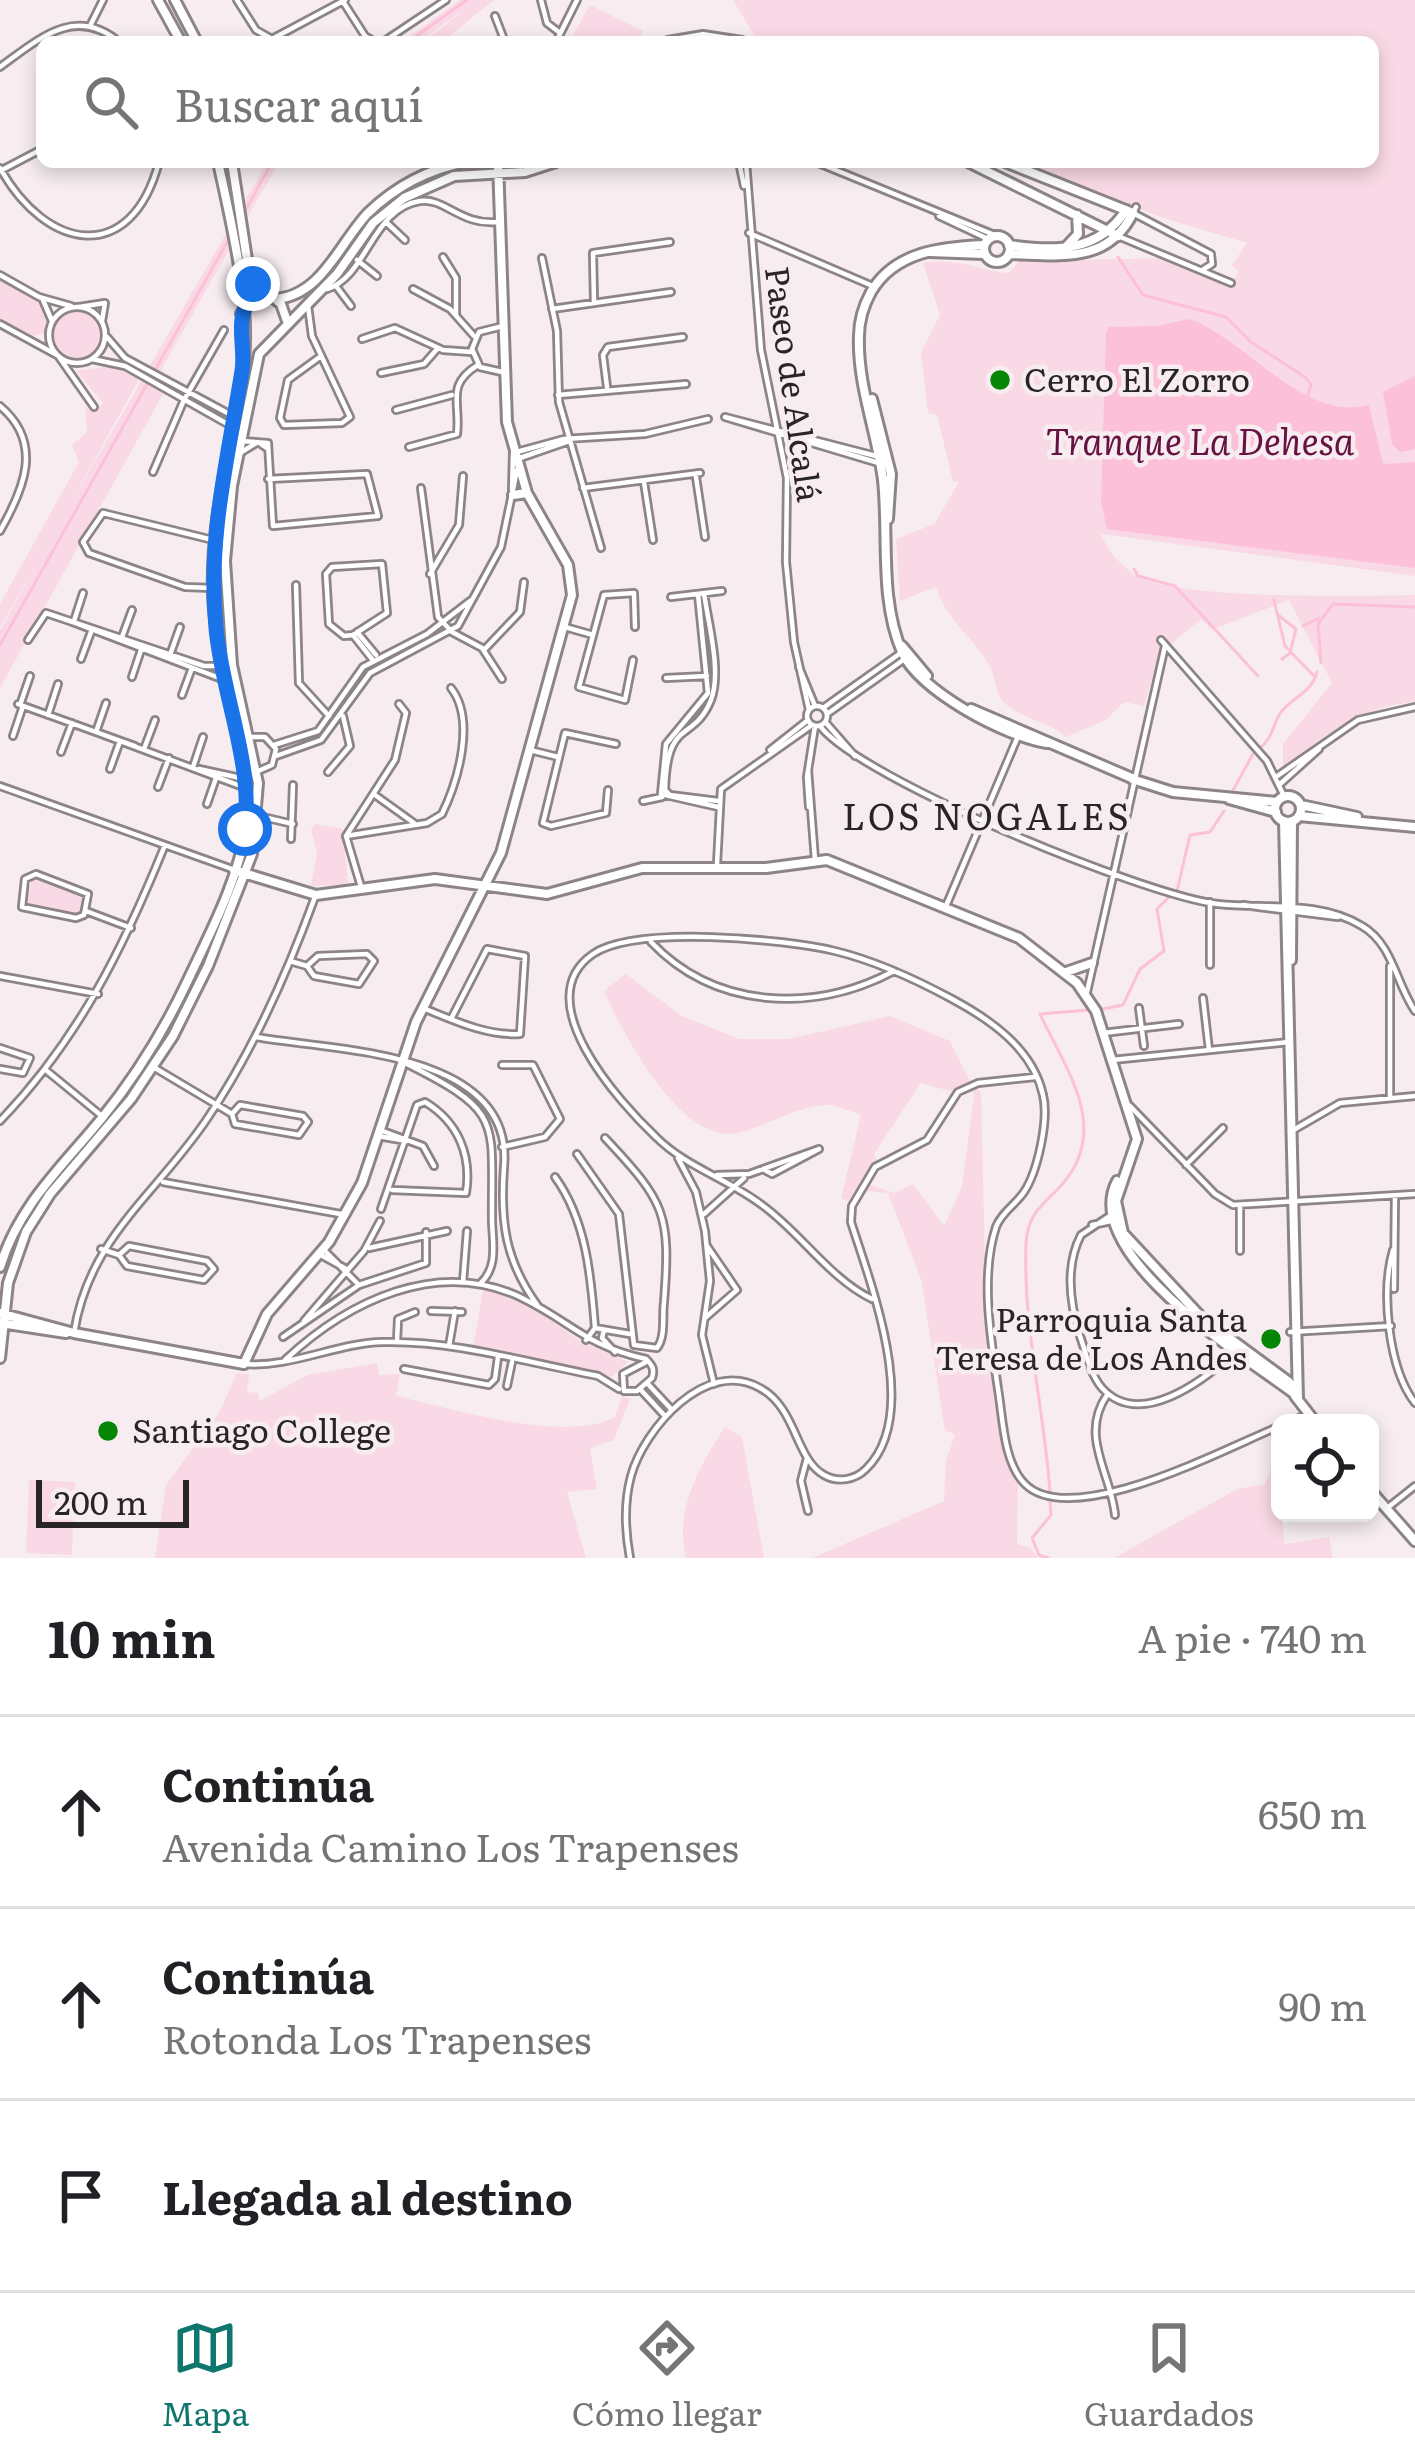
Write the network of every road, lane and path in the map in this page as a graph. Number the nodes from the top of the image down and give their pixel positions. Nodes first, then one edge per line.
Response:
1 (103, 0) edge
2 (158, 0) edge
3 (175, 0) edge
4 (237, 0) edge
5 (343, 0) edge
6 (446, 0) edge
7 (541, 0) edge
8 (577, 0) edge
9 (495, 16) dead end
10 (91, 25) junction
11 (560, 33) junction
12 (46, 36) edge
13 (109, 36) edge
14 (178, 36) edge
15 (194, 36) edge
16 (263, 36) edge
17 (286, 36) edge
18 (365, 36) edge
19 (389, 36) edge
20 (503, 36) edge
21 (559, 36) edge
22 (36, 43) edge
23 (0, 67) edge
24 (36, 152) edge
25 (156, 168) edge
26 (219, 168) edge
27 (233, 168) edge
28 (445, 168) edge
29 (493, 168) edge
30 (498, 168) edge
31 (503, 168) edge
32 (537, 168) edge
33 (743, 168) edge
34 (830, 168) edge
35 (981, 168) edge
36 (1021, 168) edge
37 (0, 171) edge
38 (1131, 208) junction
39 (1077, 214) junction
40 (386, 222) junction
41 (501, 222) junction
42 (749, 233) junction
43 (1109, 238) junction
44 (405, 240) dead end
45 (670, 242) dead end
46 (988, 244) junction
47 (1065, 248) junction
48 (1009, 249) junction
49 (443, 257) dead end
50 (542, 258) dead end
51 (356, 260) junction
52 (1204, 269) junction
53 (0, 275) edge
54 (377, 276) dead end
55 (1231, 283) dead end
56 (336, 286) junction
57 (875, 286) junction
58 (413, 289) dead end
59 (321, 290) junction
60 (671, 292) dead end
61 (39, 297) junction
62 (271, 298) junction
63 (309, 301) junction
64 (594, 302) junction
65 (351, 306) dead end
66 (75, 307) junction
67 (552, 309) junction
68 (294, 312) junction
69 (308, 314) junction
70 (241, 315) junction
71 (456, 315) junction
72 (52, 321) junction
73 (102, 322) junction
74 (286, 323) junction
75 (0, 324) edge
76 (503, 326) junction
77 (224, 330) dead end
78 (244, 331) junction
79 (49, 332) junction
80 (105, 333) junction
81 (24, 334) junction
82 (475, 337) junction
83 (683, 337) dead end
84 (362, 339) dead end
85 (270, 341) junction
86 (438, 348) junction
87 (472, 352) junction
88 (58, 356) junction
89 (321, 356) junction
90 (91, 359) junction
91 (75, 363) junction
92 (478, 364) junction
93 (138, 369) junction
94 (502, 372) junction
95 (381, 374) dead end
96 (71, 376) junction
97 (158, 380) junction
98 (686, 384) dead end
99 (607, 387) junction
100 (188, 391) junction
101 (558, 394) junction
102 (452, 395) junction
103 (89, 399) dead end
104 (184, 400) junction
105 (0, 406) edge
106 (396, 410) dead end
107 (709, 419) dead end
108 (232, 421) junction
109 (777, 428) junction
110 (243, 429) junction
111 (779, 436) junction
112 (240, 440) junction
113 (569, 441) junction
114 (410, 447) dead end
115 (268, 449) junction
116 (850, 452) junction
117 (238, 454) junction
118 (515, 459) junction
119 (884, 461) junction
120 (153, 472) dead end
121 (268, 479) junction
122 (644, 482) junction
123 (583, 488) junction
124 (464, 490) dead end
125 (527, 493) junction
126 (513, 495) junction
127 (422, 500) dead end
128 (0, 530) edge
129 (705, 537) dead end
130 (214, 540) junction
131 (652, 540) dead end
132 (601, 548) dead end
133 (430, 574) junction
134 (524, 582) dead end
135 (296, 585) dead end
136 (213, 588) junction
137 (722, 591) dead end
138 (83, 593) dead end
139 (701, 594) junction
140 (671, 597) dead end
141 (472, 600) junction
142 (132, 610) dead end
143 (72, 621) junction
144 (441, 622) junction
145 (215, 627) junction
146 (565, 627) junction
147 (635, 627) dead end
148 (181, 628) dead end
149 (92, 629) junction
150 (452, 632) junction
151 (228, 633) junction
152 (355, 633) junction
153 (592, 634) junction
154 (28, 640) dead end
155 (121, 640) junction
156 (142, 648) junction
157 (484, 650) junction
158 (906, 651) junction
159 (169, 657) junction
160 (81, 658) dead end
161 (374, 658) junction
162 (633, 660) dead end
163 (1178, 660) junction
164 (193, 666) junction
165 (220, 666) junction
166 (1159, 668) junction
167 (31, 676) dead end
168 (711, 676) junction
169 (132, 677) dead end
170 (666, 678) dead end
171 (222, 679) junction
172 (502, 679) dead end
173 (58, 685) dead end
174 (451, 688) dead end
175 (182, 695) dead end
176 (106, 703) dead end
177 (399, 704) dead end
178 (20, 705) junction
179 (336, 707) junction
180 (1415, 707) edge
181 (325, 709) junction
182 (819, 710) junction
183 (47, 715) junction
184 (343, 715) junction
185 (330, 719) junction
186 (155, 720) dead end
187 (71, 723) junction
188 (816, 724) junction
189 (345, 728) junction
190 (333, 730) junction
191 (96, 732) junction
192 (1020, 732) junction
193 (13, 736) dead end
194 (203, 737) dead end
195 (248, 738) junction
196 (120, 741) junction
197 (616, 744) dead end
198 (274, 745) junction
199 (144, 749) junction
200 (530, 750) junction
201 (61, 752) dead end
202 (276, 756) junction
203 (558, 757) junction
204 (169, 758) junction
205 (196, 768) junction
206 (110, 769) dead end
207 (256, 772) junction
208 (328, 772) dead end
209 (217, 775) junction
210 (1134, 779) junction
211 (1278, 781) junction
212 (246, 784) junction
213 (293, 785) dead end
214 (0, 786) edge
215 (158, 788) dead end
216 (608, 790) dead end
217 (375, 795) junction
218 (662, 797) junction
219 (643, 801) dead end
220 (1279, 803) junction
221 (207, 804) dead end
222 (718, 804) junction
223 (259, 816) junction
224 (1294, 816) junction
225 (983, 818) junction
226 (292, 824) junction
227 (414, 824) junction
228 (1415, 827) edge
229 (346, 836) junction
230 (291, 839) dead end
231 (165, 845) junction
232 (815, 860) junction
233 (717, 864) junction
234 (351, 865) junction
235 (234, 870) junction
236 (1112, 874) junction
237 (246, 875) junction
238 (487, 884) junction
239 (362, 890) junction
240 (351, 893) junction
241 (316, 895) junction
242 (1210, 902) junction
243 (946, 906) junction
244 (1289, 910) junction
245 (86, 911) junction
246 (131, 928) junction
247 (650, 940) junction
248 (1390, 960) junction
249 (290, 961) junction
250 (1092, 963) junction
251 (1210, 964) dead end
252 (307, 966) junction
253 (894, 971) junction
254 (1065, 972) junction
255 (0, 976) edge
256 (1087, 993) junction
257 (98, 994) junction
258 (180, 998) junction
259 (1203, 998) dead end
260 (1407, 999) junction
261 (1390, 1003) junction
262 (188, 1006) junction
263 (423, 1008) junction
264 (1138, 1008) dead end
265 (1415, 1011) edge
266 (451, 1019) junction
267 (1179, 1024) dead end
268 (1141, 1028) junction
269 (1103, 1033) junction
270 (256, 1036) junction
271 (1289, 1042) junction
272 (1144, 1046) dead end
273 (0, 1048) edge
274 (1209, 1050) junction
275 (1112, 1060) junction
276 (404, 1063) junction
277 (29, 1065) junction
278 (502, 1065) dead end
279 (153, 1067) junction
280 (0, 1069) edge
281 (44, 1073) junction
282 (1035, 1077) junction
283 (1123, 1095) junction
284 (1415, 1096) edge
285 (1390, 1098) junction
286 (1130, 1106) junction
287 (215, 1107) junction
288 (232, 1114) junction
289 (103, 1117) junction
290 (0, 1121) edge
291 (1223, 1127) dead end
292 (1150, 1130) junction
293 (1291, 1132) junction
294 (379, 1133) junction
295 (604, 1138) dead end
296 (407, 1141) junction
297 (494, 1142) junction
298 (1137, 1146) junction
299 (504, 1148) junction
300 (577, 1154) dead end
301 (674, 1154) junction
302 (1186, 1165) junction
303 (434, 1166) dead end
304 (763, 1169) junction
305 (714, 1174) junction
306 (749, 1174) junction
307 (555, 1177) dead end
308 (160, 1181) junction
309 (734, 1186) junction
310 (392, 1190) junction
311 (1415, 1194) edge
312 (1395, 1196) junction
313 (1291, 1204) junction
314 (1240, 1206) junction
315 (381, 1209) dead end
316 (346, 1215) junction
317 (702, 1216) junction
318 (1114, 1218) junction
319 (380, 1221) dead end
320 (446, 1231) dead end
321 (467, 1231) dead end
322 (426, 1232) junction
323 (707, 1245) junction
324 (101, 1249) junction
325 (364, 1251) junction
326 (1240, 1251) dead end
327 (321, 1252) junction
328 (119, 1255) junction
329 (709, 1259) junction
330 (717, 1261) junction
331 (0, 1267) edge
332 (348, 1270) junction
333 (463, 1282) junction
334 (4, 1283) edge
335 (480, 1284) junction
336 (359, 1285) junction
337 (872, 1299) junction
338 (542, 1310) junction
339 (431, 1311) dead end
340 (415, 1312) dead end
341 (1, 1318) edge
342 (705, 1318) junction
343 (304, 1322) junction
344 (1391, 1326) junction
345 (595, 1328) junction
346 (604, 1330) junction
347 (1292, 1332) junction
348 (74, 1333) junction
349 (632, 1334) junction
350 (283, 1336) dead end
351 (586, 1340) junction
352 (398, 1342) junction
353 (448, 1348) junction
354 (615, 1352) junction
355 (1239, 1353) junction
356 (624, 1355) junction
357 (0, 1358) edge
358 (499, 1358) junction
359 (285, 1360) junction
360 (512, 1360) junction
361 (647, 1361) junction
362 (244, 1364) junction
363 (1290, 1364) junction
364 (404, 1370) dead end
365 (1276, 1372) junction
366 (604, 1378) junction
367 (647, 1383) junction
368 (715, 1384) junction
369 (507, 1386) dead end
370 (640, 1389) junction
371 (623, 1390) junction
372 (1294, 1392) junction
373 (1108, 1394) junction
374 (1415, 1403) edge
375 (672, 1410) junction
376 (1309, 1414) edge
377 (665, 1416) junction
378 (1271, 1429) edge
379 (807, 1457) junction
380 (1415, 1486) edge
381 (1113, 1494) junction
382 (1379, 1501) edge
383 (1386, 1509) junction
384 (808, 1511) dead end
385 (1115, 1516) dead end
386 (1415, 1541) edge
387 (630, 1558) edge

1 - 10 street
2 - 14 street
3 - 15 street
4 - 16 street
5 - 17 street
5 - 18 street
6 - 19 street
7 - 11 street
8 - 11 street
9 - 20 street
10 - 12 street
10 - 13 street
11 - 21 street
22 - 23 street
24 - 37 street
25 - 37 street
26 - 70 street
27 - 62 street
28 - 62 street
29 - 59 street
30 - 41 street
31 - 32 street
33 - 42 street, Paseo de Alcalá
34 - 46 street
35 - 39 street
36 - 38 street
38 - 43 street
38 - 52 street
39 - 43 street
39 - 47 street
40 - 41 street
40 - 44 street
40 - 51 street
41 - 76 street
42 - 57 street
42 - 109 street, Paseo de Alcalá
43 - 47 street
43 - 48 street
43 - 52 street
45 - 64 street
46 - 48 street
46 - 48 street
46 - 57 street
47 - 48 street
49 - 71 street
50 - 67 street
51 - 54 street
51 - 56 street
52 - 55 street
53 - 61 street
56 - 59 street
56 - 65 street
57 - 119 street
58 - 71 street
59 - 63 street
60 - 64 street
61 - 66 street
61 - 72 street
62 - 70 street
62 - 74 street
63 - 68 street
63 - 69 street
64 - 67 street
66 - 72 street
66 - 73 street
66 - 73 street
67 - 101 street
68 - 69 street
68 - 74 street
69 - 89 street
70 - 78 street
71 - 82 street
72 - 79 street
73 - 80 street
74 - 85 street
75 - 81 street
76 - 82 street
76 - 94 street
77 - 100 street
78 - 85 street
78 - 108 street
79 - 81 street
79 - 88 street
80 - 90 street
80 - 93 street
81 - 88 street
82 - 87 street
83 - 99 street
84 - 86 street
85 - 110 street
86 - 87 street
86 - 95 street
87 - 92 street
88 - 91 street
88 - 96 street
89 - 89 street
90 - 91 street
90 - 93 street
91 - 96 street
92 - 94 street
92 - 102 street
93 - 97 street
94 - 118 street
96 - 103 street
97 - 100 street
97 - 104 street
98 - 99 street
99 - 101 street
100 - 104 street
100 - 108 street
101 - 113 street
102 - 106 street
102 - 114 street
104 - 108 street
104 - 120 street
105 - 128 street
107 - 113 street
108 - 110 street
108 - 130 street
109 - 111 street, Paseo de Alcalá
109 - 111 street
109 - 116 street
110 - 112 street
111 - 116 street
111 - 182 street, Paseo de Alcalá
112 - 115 street
112 - 117 street
113 - 118 street
113 - 123 street
115 - 117 street
115 - 121 street
116 - 119 street
117 - 151 street
118 - 125 street
118 - 126 street
118 - 126 street
119 - 158 street
121 - 121 street
122 - 123 street
122 - 129 street
122 - 131 street
123 - 132 street
124 - 133 street
125 - 126 street
125 - 146 street
126 - 141 street
127 - 133 street
130 - 136 street
130 - 136 street
133 - 144 street
134 - 157 street
135 - 181 street
136 - 145 street
137 - 139 street
138 - 143 street
139 - 140 street
139 - 168 street
141 - 144 street
141 - 150 street
142 - 155 street
143 - 149 street
143 - 154 street
144 - 150 street
144 - 161 street
145 - 151 street
145 - 165 street
146 - 153 street
146 - 200 street
147 - 153 street
148 - 159 street
149 - 155 street
149 - 160 street
150 - 157 street
150 - 184 street
151 - 195 street
152 - 152 street
152 - 161 street
153 - 162 street
155 - 156 street
156 - 159 street
156 - 169 street
157 - 172 street
158 - 182 street
158 - 192 street
159 - 164 street
161 - 179 street
163 - 166 street
163 - 166 street
163 - 211 street
164 - 165 street
164 - 171 street
164 - 175 street
165 - 171 street
166 - 210 street
167 - 178 street
168 - 170 street
168 - 218 street
168 - 222 street
171 - 212 street
173 - 183 street
174 - 227 street
176 - 191 street
177 - 217 street
178 - 183 street
178 - 193 street
179 - 181 street
179 - 185 street
180 - 211 street
181 - 185 street
182 - 188 street
182 - 188 street
183 - 187 street
184 - 189 street
184 - 190 street
185 - 198 street
186 - 199 street
187 - 191 street
187 - 201 street
188 - 222 street
188 - 225 street
188 - 232 street
189 - 190 street
189 - 208 street
190 - 202 street
191 - 196 street
192 - 210 street
192 - 225 street
194 - 205 street
195 - 198 street
195 - 207 street
196 - 199 street
196 - 206 street
197 - 203 street
198 - 202 street
199 - 204 street
200 - 203 street
200 - 238 street
202 - 207 street
203 - 216 street
204 - 205 street
204 - 215 street
205 - 209 street
207 - 223 street
209 - 212 street
209 - 221 street
210 - 220 street
210 - 236 street
211 - 220 street
212 - 235 street
213 - 226 street
214 - 231 street
217 - 227 street
217 - 229 street
218 - 219 street
218 - 222 street
220 - 224 street
220 - 224 street
222 - 233 street
223 - 226 street
223 - 237 street
224 - 228 street
224 - 244 street
225 - 236 street
225 - 243 street
226 - 230 street
227 - 229 street
229 - 234 street
231 - 235 street
231 - 246 street
232 - 233 street
232 - 243 street
233 - 238 street
234 - 239 street
234 - 240 street
235 - 237 street
235 - 258 street
236 - 242 street
236 - 250 street
237 - 241 street
237 - 262 street
238 - 239 street
238 - 263 street
239 - 240 street
240 - 241 street
241 - 249 street
242 - 244 street
242 - 251 street
243 - 254 street
244 - 248 street
244 - 271 street
245 - 245 street
245 - 246 street
246 - 257 street
247 - 253 street
247 - 253 street
247 - 301 street
248 - 260 street
248 - 261 street
249 - 252 street
249 - 270 street
250 - 254 street
250 - 256 street
252 - 252 street
253 - 282 street
254 - 256 street
255 - 257 street
256 - 269 street
257 - 281 street
258 - 262 street
258 - 289 street
259 - 274 street
260 - 261 street
260 - 265 street
261 - 285 street
262 - 279 street
263 - 266 street
263 - 276 street
264 - 268 street
266 - 266 street
267 - 268 street
268 - 269 street
268 - 272 street
269 - 275 street
270 - 276 street
270 - 287 street
271 - 274 street
271 - 293 street
273 - 277 street
274 - 275 street
275 - 283 street
276 - 294 street
276 - 297 street
276 - 299 street
277 - 280 street
277 - 281 street
278 - 299 street
279 - 287 street
279 - 334 street
281 - 289 street
281 - 290 street
282 - 337 street
282 - 381 street
283 - 286 street
283 - 318 street
284 - 285 street
285 - 293 street
286 - 292 street
286 - 298 street
287 - 288 street
287 - 308 street
288 - 288 street
289 - 331 street
291 - 302 street
292 - 298 street
292 - 302 street
293 - 313 street
294 - 296 street
294 - 316 street
295 - 349 street
296 - 303 street
296 - 310 street
296 - 310 street
297 - 299 street
297 - 335 street
298 - 318 street
299 - 338 street
300 - 349 street
301 - 305 street
301 - 317 street
302 - 314 street
304 - 304 street
304 - 306 street
305 - 306 street
305 - 309 street
306 - 309 street
307 - 345 street
308 - 316 street
308 - 324 street
309 - 317 street
309 - 337 street
310 - 315 street
311 - 312 street
312 - 313 street
312 - 344 street
313 - 314 street
313 - 347 street
314 - 326 street
316 - 327 street
317 - 323 street
318 - 355 street
318 - 373 street
319 - 325 street
320 - 322 street
321 - 333 street
322 - 325 street
322 - 336 street
323 - 329 street
323 - 330 street
324 - 328 street
324 - 348 street
325 - 332 street
327 - 332 street
327 - 362 street
328 - 328 street
329 - 330 street
329 - 342 street
330 - 342 street
332 - 336 street
332 - 343 street
333 - 335 street
333 - 359 street
334 - 341 street
335 - 338 street
336 - 343 street
337 - 379 street
338 - 351 street
339 - 353 street
340 - 352 street
341 - 348 street
341 - 357 street
342 - 368 street
343 - 350 street
344 - 347 street
344 - 374 street
345 - 346 street
345 - 351 street
346 - 349 street
346 - 354 street
347 - 363 street
347 - 372 street
348 - 362 street
351 - 354 street
352 - 353 street
352 - 359 street
353 - 358 street
354 - 356 street
355 - 365 street
355 - 372 street
355 - 373 street
356 - 361 street
356 - 366 street
358 - 360 street
358 - 364 street
359 - 362 street
360 - 366 street
360 - 369 street
361 - 367 street
361 - 371 street
363 - 365 street
363 - 372 street
365 - 372 street
366 - 371 street
367 - 370 street
367 - 375 street
368 - 375 street
368 - 379 street
370 - 371 street
370 - 377 street
372 - 376 street
373 - 381 street
375 - 377 street
377 - 387 street
378 - 381 street
379 - 384 street
380 - 383 street
381 - 385 street
382 - 383 street
383 - 386 street

